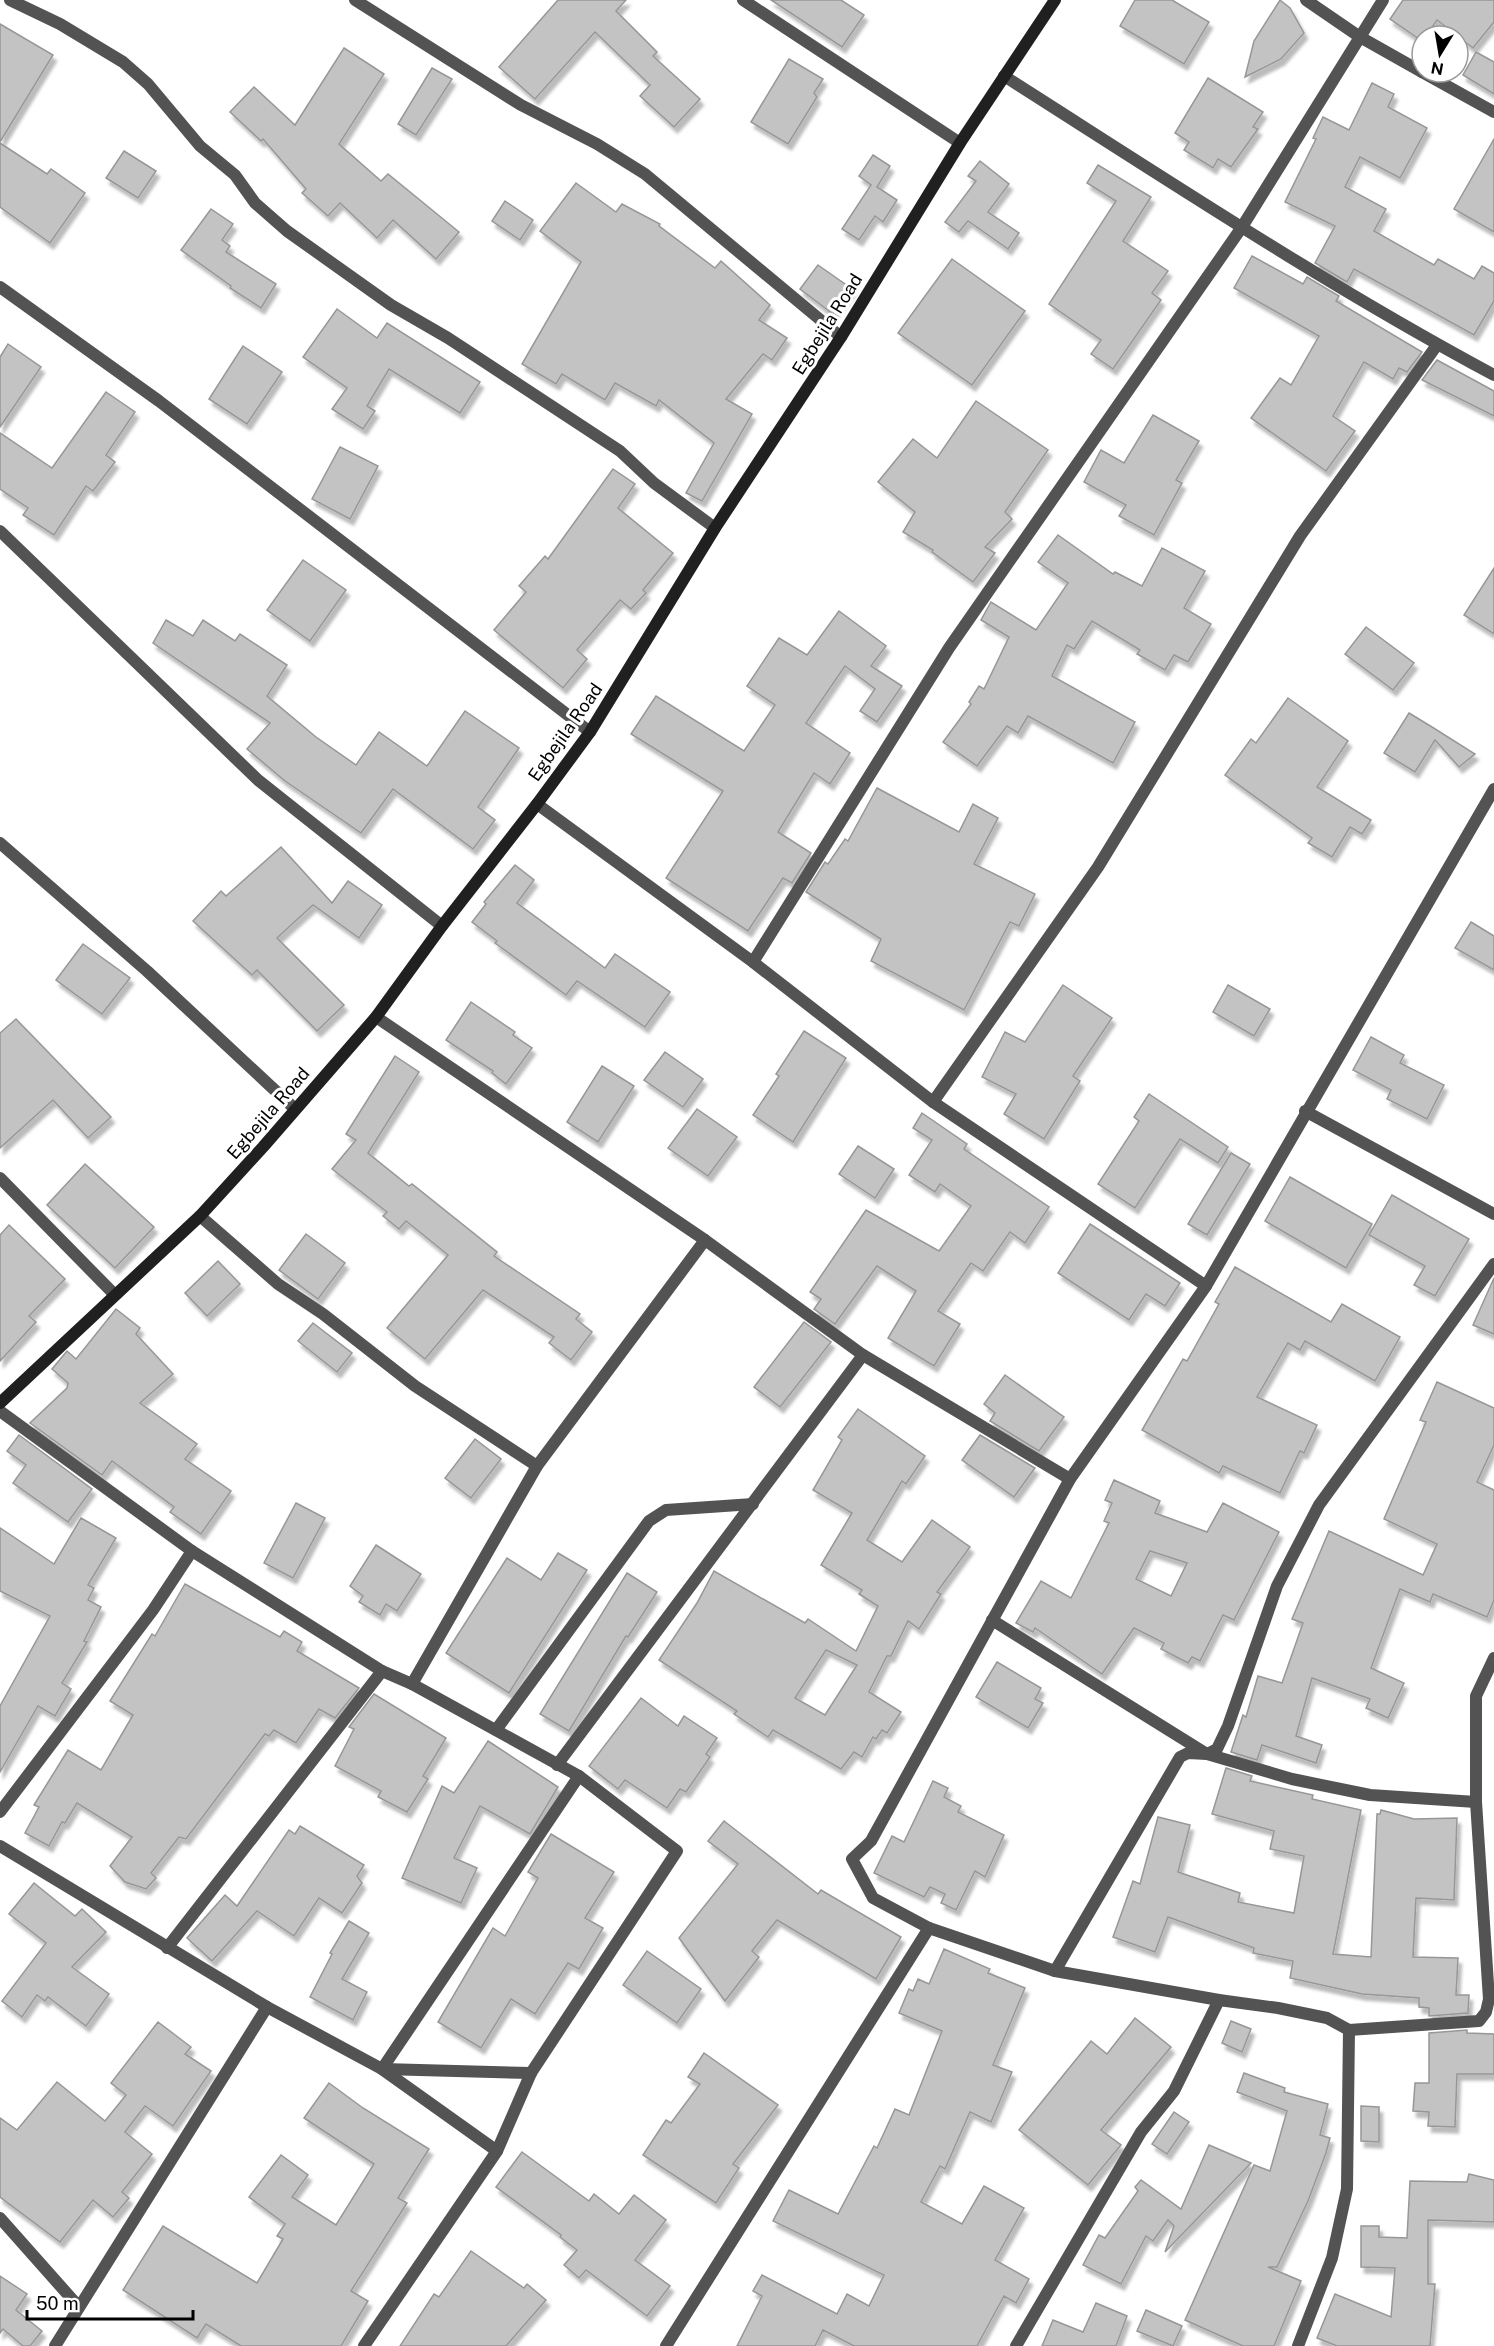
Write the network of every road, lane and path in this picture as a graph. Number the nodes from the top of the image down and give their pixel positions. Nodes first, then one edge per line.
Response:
1 (10, 0) edge
2 (354, 0) edge
3 (743, 0) edge
4 (1055, 0) edge
5 (1306, 0) edge
6 (1383, 0) edge
7 (1360, 37) junction
8 (1410, 65) edge
9 (1004, 76) junction
10 (1444, 84) edge
11 (1494, 112) edge
12 (960, 143) junction
13 (1242, 227) junction
14 (0, 287) edge
15 (841, 337) junction
16 (1437, 345) junction
17 (1494, 375) edge
18 (715, 528) junction
19 (0, 531) edge
20 (590, 732) junction
21 (1494, 789) edge
22 (537, 804) junction
23 (0, 843) edge
24 (442, 926) junction
25 (753, 962) junction
26 (376, 1017) junction
27 (933, 1102) junction
28 (295, 1109) junction
29 (1305, 1111) junction
30 (0, 1178) edge
31 (1494, 1214) edge
32 (200, 1216) junction
33 (705, 1240) junction
34 (1494, 1264) edge
35 (1206, 1286) junction
36 (114, 1294) junction
37 (863, 1355) junction
38 (0, 1403) edge
39 (0, 1411) edge
40 (537, 1466) junction
41 (1070, 1479) junction
42 (753, 1504) junction
43 (192, 1551) junction
44 (992, 1620) junction
45 (1494, 1658) edge
46 (382, 1671) junction
47 (412, 1684) junction
48 (496, 1730) junction
49 (1207, 1754) junction
50 (557, 1765) junction
51 (579, 1776) junction
52 (1476, 1802) junction
53 (0, 1812) edge
54 (0, 1846) edge
55 (928, 1928) junction
56 (167, 1948) junction
57 (1055, 1971) junction
58 (1219, 2000) junction
59 (267, 2007) junction
60 (1349, 2030) junction
61 (382, 2068) junction
62 (531, 2073) junction
63 (496, 2151) junction
64 (0, 2218) edge
65 (79, 2307) junction
66 (55, 2346) edge
67 (364, 2346) edge
68 (666, 2346) edge
69 (1016, 2346) edge
70 (1298, 2346) edge

1 - 18 street
2 - 15 street
3 - 12 street
4 - 9 street, Egbejila Road
5 - 7 street
6 - 7 street
7 - 8 street
7 - 13 street
9 - 12 street, Egbejila Road
9 - 13 street
10 - 11 street
12 - 15 street, Egbejila Road
13 - 16 street
13 - 25 street
14 - 20 street
15 - 18 street, Egbejila Road
16 - 17 street
16 - 27 street
18 - 20 street, Egbejila Road
19 - 24 street
20 - 22 street, Egbejila Road
21 - 29 street
22 - 24 street, Egbejila Road
22 - 25 street
23 - 28 street
24 - 26 street, Egbejila Road
25 - 27 street
26 - 28 street, Egbejila Road
26 - 33 street
27 - 35 street
28 - 32 street, Egbejila Road
29 - 31 street
29 - 35 street
30 - 36 street
32 - 36 street, Egbejila Road
32 - 40 street
33 - 37 street
33 - 40 street
34 - 49 street
35 - 41 street
36 - 38 street, Egbejila Road
37 - 41 street
37 - 42 street
39 - 43 street
40 - 47 street
41 - 44 street
42 - 48 street
42 - 50 street
43 - 46 street
43 - 53 street
44 - 49 street
44 - 55 street
45 - 52 street
46 - 47 street
46 - 56 street
47 - 48 street
48 - 50 street
49 - 52 street
49 - 57 street
50 - 51 street
51 - 61 street
51 - 62 street
52 - 60 street
54 - 56 street
55 - 57 street
55 - 68 street
56 - 59 street
57 - 58 street
58 - 60 street
58 - 69 street
59 - 61 street
59 - 65 street
60 - 70 street
61 - 62 street
61 - 63 street
62 - 63 street
63 - 67 street
64 - 65 street
65 - 66 street

